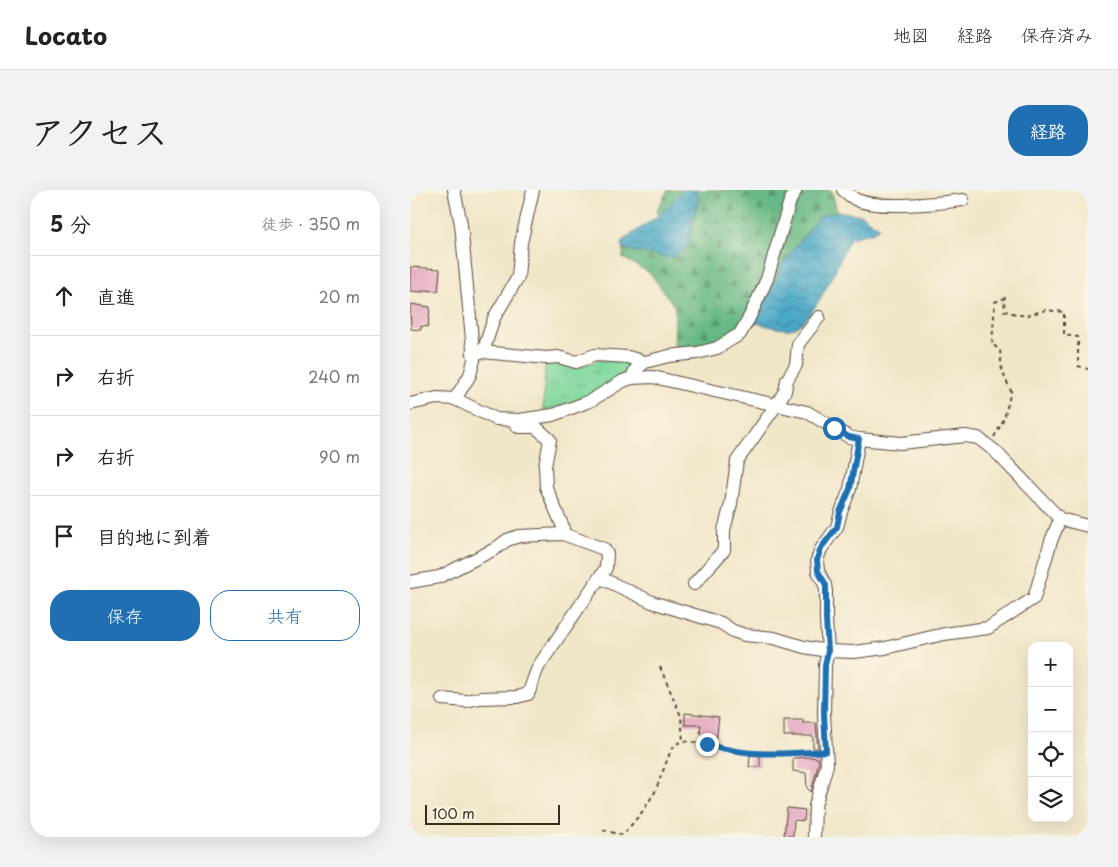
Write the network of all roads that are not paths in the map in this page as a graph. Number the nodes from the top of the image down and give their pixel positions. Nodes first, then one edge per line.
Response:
1 (454, 190) edge
2 (533, 190) edge
3 (796, 190) edge
4 (843, 190) edge
5 (963, 200) dead end
6 (819, 317) dead end
7 (478, 353) junction
8 (645, 362) junction
9 (632, 378) junction
10 (455, 399) junction
11 (410, 404) edge
12 (777, 404) junction
13 (514, 420) junction
14 (859, 439) junction
15 (1060, 519) junction
16 (1088, 526) edge
17 (563, 534) junction
18 (601, 578) junction
19 (410, 582) edge
20 (694, 584) dead end
21 (828, 651) junction
22 (442, 699) dead end
23 (814, 837) edge

1 - 7 street
2 - 7 street
3 - 8 street
4 - 5 street
6 - 12 street
7 - 8 street
7 - 10 street
8 - 9 street
9 - 12 street
9 - 13 street
10 - 11 street
10 - 13 street
12 - 14 street
12 - 20 street
13 - 17 street
14 - 15 street
14 - 21 street
15 - 16 street
15 - 21 street
17 - 18 street
17 - 19 street
18 - 21 street
18 - 22 street
21 - 23 street

